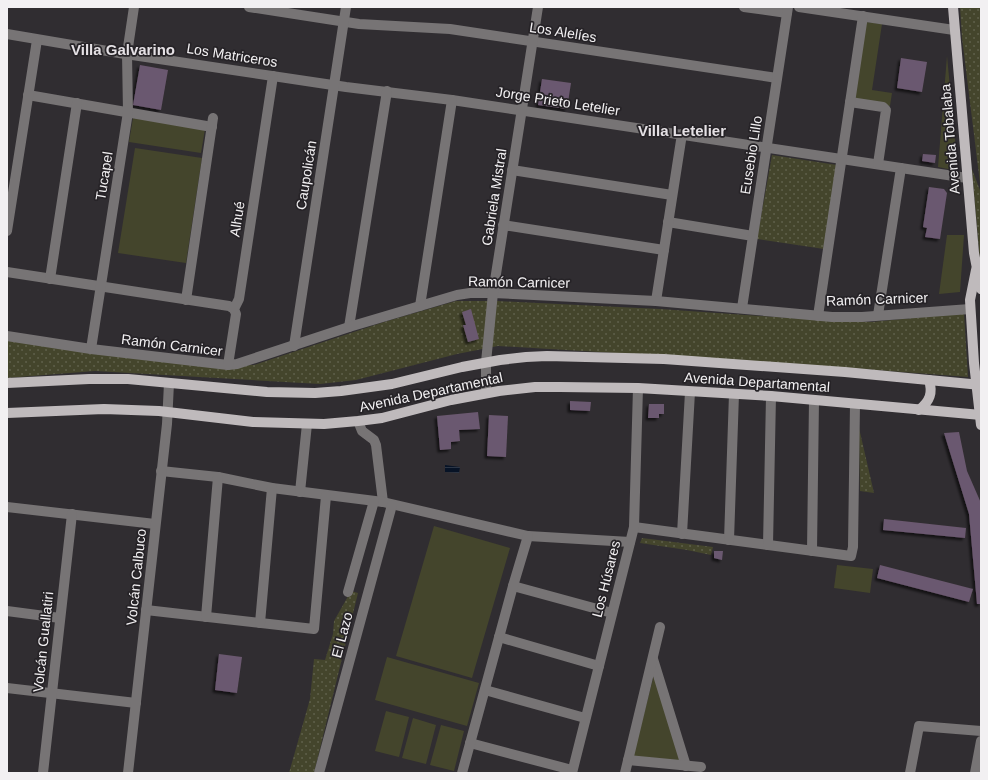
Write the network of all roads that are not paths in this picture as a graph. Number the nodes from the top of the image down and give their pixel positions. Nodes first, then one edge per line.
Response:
1 (134, 7) edge
2 (249, 7) edge
3 (346, 7) edge
4 (538, 7) edge
5 (744, 7) edge
6 (799, 7) edge
7 (953, 7) edge
8 (788, 10) edge
9 (863, 16) junction
10 (344, 22) junction
11 (954, 30) junction
12 (7, 34) edge
13 (36, 40) junction
14 (532, 42) junction
15 (127, 54) junction
16 (273, 76) junction
17 (777, 78) junction
18 (334, 85) junction
19 (387, 91) junction
20 (28, 95) junction
21 (452, 100) junction
22 (850, 102) junction
23 (77, 103) junction
24 (522, 110) junction
25 (128, 112) junction
26 (682, 134) junction
27 (767, 147) junction
28 (842, 159) junction
29 (878, 164) junction
30 (901, 168) junction
31 (512, 170) junction
32 (967, 178) junction
33 (672, 195) junction
34 (668, 222) junction
35 (503, 225) junction
36 (7, 231) edge
37 (753, 236) junction
38 (664, 250) junction
39 (976, 268) junction
40 (7, 272) edge
41 (50, 279) junction
42 (101, 287) junction
43 (981, 289) edge
44 (493, 293) junction
45 (186, 300) junction
46 (656, 301) junction
47 (420, 306) junction
48 (742, 308) junction
49 (234, 309) junction
50 (970, 309) junction
51 (878, 315) junction
52 (818, 316) junction
53 (349, 328) junction
54 (7, 336) edge
55 (294, 346) junction
56 (91, 349) junction
57 (486, 362) junction
58 (228, 365) junction
59 (929, 380) junction
60 (7, 383) edge
61 (169, 383) junction
62 (978, 385) edge
63 (638, 388) junction
64 (690, 392) junction
65 (486, 393) junction
66 (734, 394) junction
67 (771, 396) junction
68 (814, 400) junction
69 (855, 404) junction
70 (919, 410) junction
71 (7, 413) edge
72 (167, 413) junction
73 (980, 415) edge
74 (358, 421) junction
75 (307, 424) junction
76 (981, 425) edge
77 (161, 471) junction
78 (218, 477) junction
79 (272, 488) junction
80 (300, 492) junction
81 (326, 496) junction
82 (383, 503) junction
83 (7, 507) edge
84 (72, 514) junction
85 (156, 524) junction
86 (634, 527) junction
87 (682, 534) junction
88 (528, 536) junction
89 (729, 540) junction
90 (630, 542) junction
91 (768, 545) junction
92 (812, 550) junction
93 (513, 586) junction
94 (348, 592) dead end
95 (146, 610) junction
96 (7, 611) edge
97 (612, 613) junction
98 (206, 617) junction
99 (60, 618) junction
100 (260, 623) junction
101 (660, 627) dead end
102 (499, 637) junction
103 (653, 657) junction
104 (599, 666) junction
105 (7, 688) edge
106 (485, 690) junction
107 (52, 693) junction
108 (136, 703) junction
109 (585, 718) junction
110 (981, 731) edge
111 (981, 741) edge
112 (470, 743) junction
113 (628, 760) junction
114 (686, 766) junction
115 (701, 767) dead end
116 (572, 772) edge
117 (43, 773) edge
118 (128, 773) edge
119 (319, 773) edge
120 (462, 773) edge
121 (625, 773) edge
122 (910, 773) edge
123 (975, 773) edge

1 - 15 street, Tucapel
2 - 10 street, Los Alelíes
3 - 10 street, Caupolicán
4 - 14 street, Gabriela Mistral
5 - 8 street
6 - 9 street
7 - 11 main road, Avenida Tobalaba
8 - 17 street, Eusebio Lillo
9 - 11 street
9 - 22 street
10 - 14 street, Los Alelíes
10 - 18 street, Caupolicán
11 - 32 main road, Avenida Tobalaba
12 - 13 street, Los Matriceros
13 - 15 street, Los Matriceros
13 - 20 street
14 - 17 street, Los Alelíes
14 - 24 street, Gabriela Mistral
15 - 16 street, Los Matriceros
15 - 25 street, Tucapel
16 - 18 street, Los Matriceros
16 - 49 street, Alhué
17 - 27 street, Eusebio Lillo
18 - 19 street, Jorge Prieto Letelier
18 - 55 street, Caupolicán
19 - 21 street, Jorge Prieto Letelier
19 - 53 street
20 - 23 street
20 - 36 street
21 - 24 street, Jorge Prieto Letelier
21 - 47 street
22 - 28 street
22 - 29 street
23 - 25 street
23 - 41 street
24 - 26 street, Jorge Prieto Letelier
24 - 31 street, Gabriela Mistral
25 - 42 street, Tucapel
25 - 45 street
26 - 27 street, Jorge Prieto Letelier
26 - 33 street
27 - 28 street, Jorge Prieto Letelier
27 - 37 street, Eusebio Lillo
28 - 29 street, Jorge Prieto Letelier
28 - 52 street
29 - 30 street, Jorge Prieto Letelier
30 - 32 street, Jorge Prieto Letelier
30 - 51 street
31 - 33 street
31 - 35 street, Gabriela Mistral
32 - 39 main road, Avenida Tobalaba
33 - 34 street
34 - 37 street
34 - 38 street
35 - 38 street
35 - 44 street, Gabriela Mistral
37 - 48 street, Eusebio Lillo
38 - 46 street
39 - 43 main road, Avenida Tobalaba
39 - 50 main road, Avenida Tobalaba
40 - 41 street
41 - 42 street
42 - 45 street
42 - 56 street, Tucapel
44 - 46 street, Ramón Carnicer
44 - 47 street, Ramón Carnicer
44 - 57 street, Gabriela Mistral
45 - 49 street
46 - 48 street, Ramón Carnicer
47 - 53 street, Ramón Carnicer
48 - 52 street, Ramón Carnicer
49 - 58 street, Alhué
50 - 51 street, Ramón Carnicer
50 - 62 main road, Avenida Tobalaba
51 - 52 street, Ramón Carnicer
53 - 55 street, Ramón Carnicer
54 - 56 street, Ramón Carnicer
55 - 58 street, Ramón Carnicer
56 - 58 street, Ramón Carnicer
57 - 59 main road, Avenida Departamental
57 - 61 main road, Avenida Departamental
57 - 65 street, Gabriela Mistral
59 - 62 main road, Avenida Departamental
59 - 70 main road
60 - 61 main road, Avenida Departamental
61 - 72 street, Volcán Calbuco
62 - 73 main road, Avenida Tobalaba
63 - 64 main road, Avenida Departamental
63 - 65 main road, Avenida Departamental
63 - 86 street, Los Húsares
64 - 66 main road, Avenida Departamental
64 - 87 street
65 - 74 main road, Avenida Departamental
66 - 67 main road, Avenida Departamental
66 - 89 street
67 - 68 main road, Avenida Departamental
67 - 91 street
68 - 69 main road, Avenida Departamental
68 - 92 street
69 - 70 main road, Avenida Departamental
69 - 92 street
70 - 73 main road, Avenida Departamental
71 - 72 main road, Avenida Departamental
72 - 75 main road, Avenida Departamental
72 - 77 street, Volcán Calbuco
73 - 76 main road, Avenida Tobalaba
74 - 75 main road, Avenida Departamental
74 - 82 street, El Lazo
75 - 80 street
77 - 78 street
77 - 85 street, Volcán Calbuco
78 - 79 street
78 - 98 street
79 - 80 street
79 - 100 street
80 - 81 street
81 - 82 street
81 - 100 street
82 - 88 street
82 - 94 street
82 - 119 street, El Lazo
83 - 84 street
84 - 85 street
84 - 99 street, Volcán Guallatiri
85 - 95 street, Volcán Calbuco
86 - 87 street
86 - 90 street, Los Húsares
87 - 89 street
88 - 90 street
88 - 93 street
89 - 91 street
90 - 97 street, Los Húsares
91 - 92 street
93 - 97 street
93 - 102 street
95 - 98 street
95 - 108 street, Volcán Calbuco
96 - 99 street
97 - 104 street, Los Húsares
98 - 100 street
99 - 107 street, Volcán Guallatiri
101 - 103 street
102 - 104 street
102 - 106 street
103 - 113 street
103 - 114 street
104 - 109 street, Los Húsares
105 - 107 street
106 - 109 street
106 - 112 street
107 - 108 street
107 - 117 street, Volcán Guallatiri
108 - 118 street, Volcán Calbuco
109 - 116 street, Los Húsares
110 - 122 street
111 - 123 street
112 - 116 street
112 - 120 street
113 - 114 street
113 - 121 street
114 - 115 street

